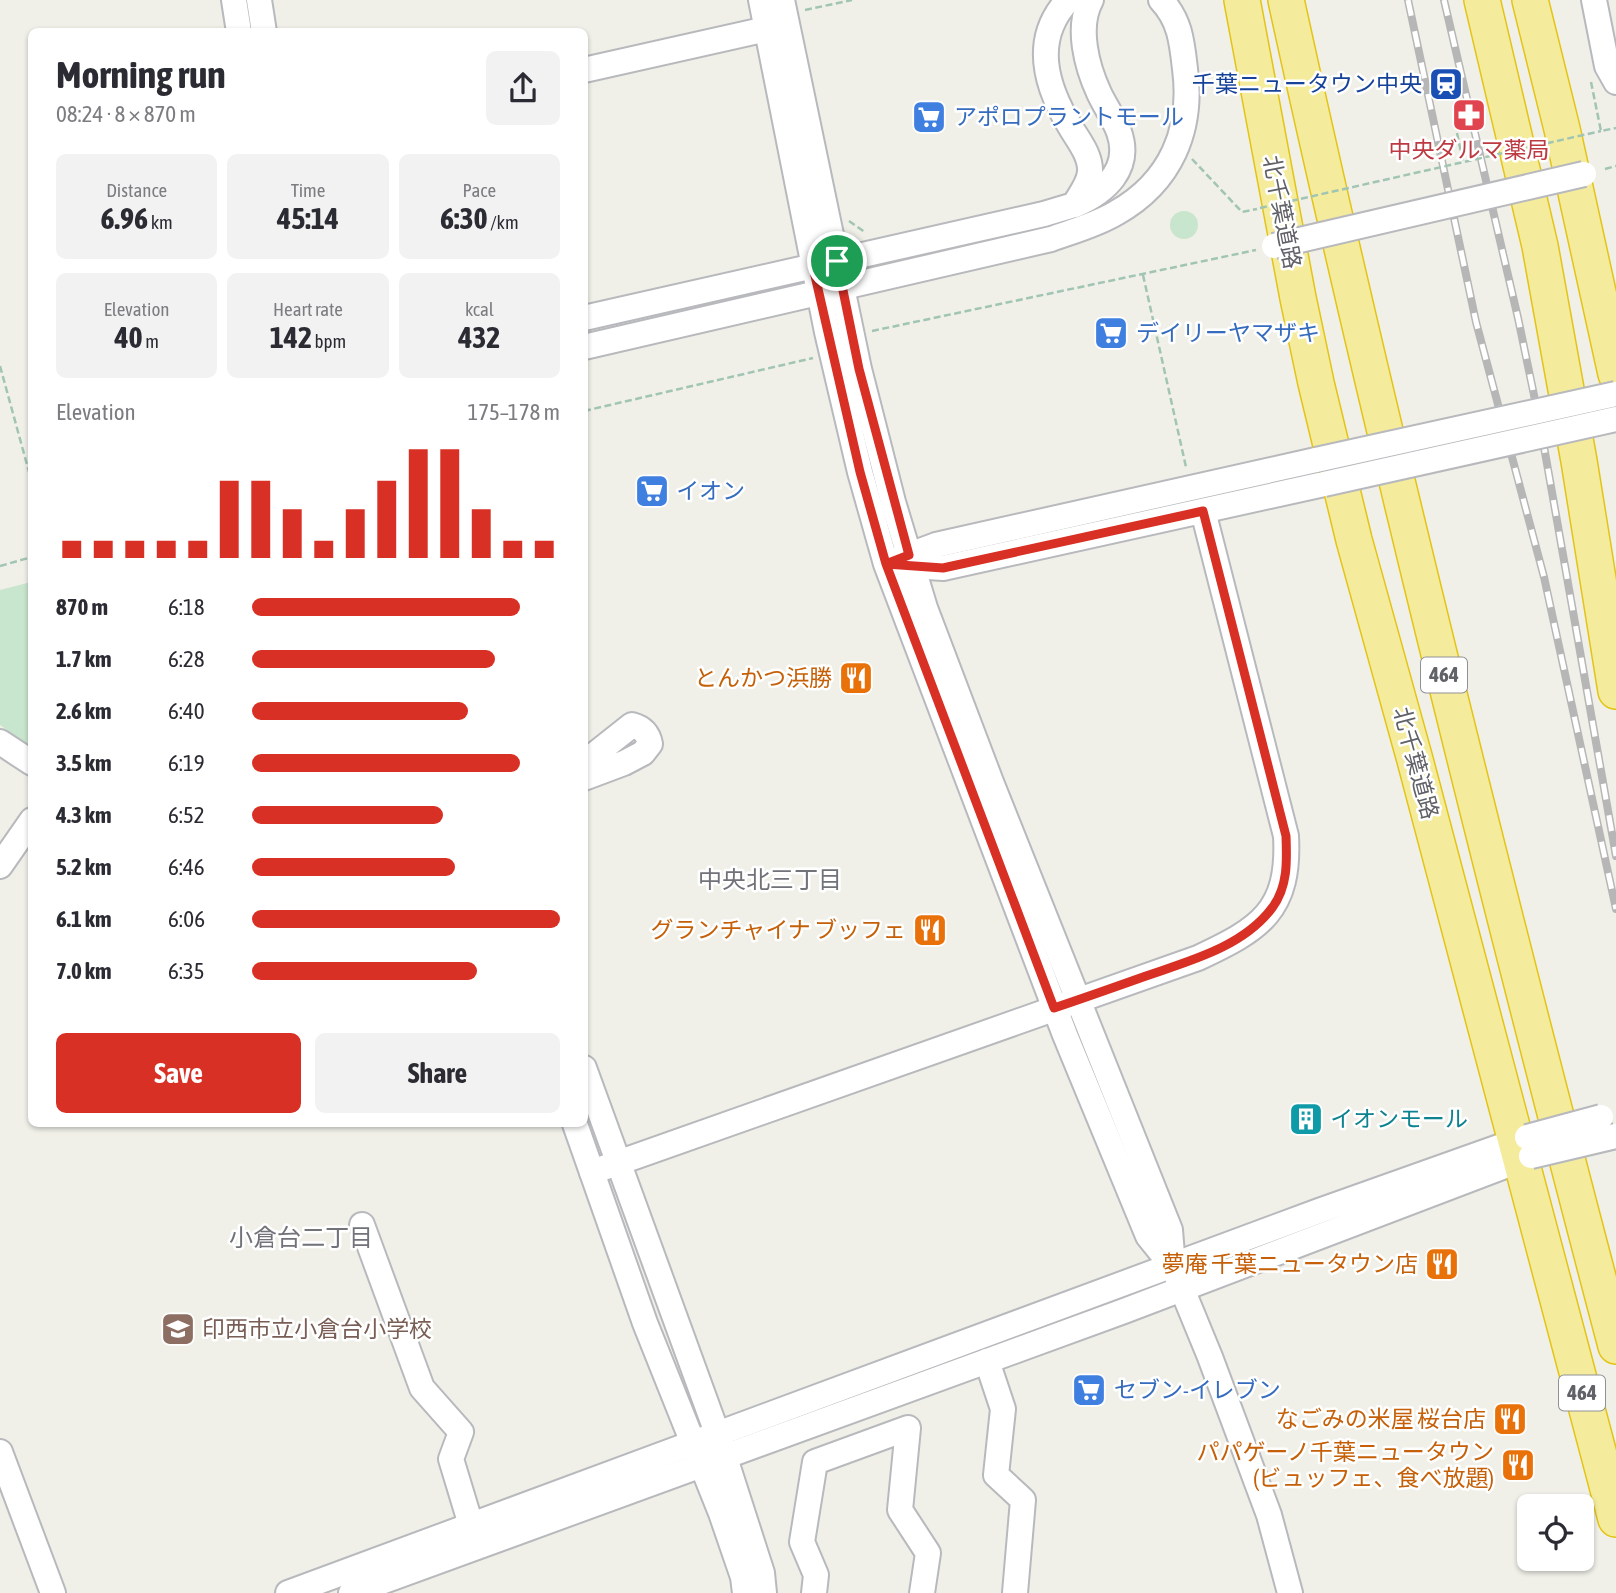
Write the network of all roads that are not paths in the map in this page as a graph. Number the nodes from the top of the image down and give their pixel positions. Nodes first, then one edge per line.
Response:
1 (234, 0) edge
2 (259, 0) edge
3 (761, 0) edge
4 (782, 0) edge
5 (1068, 0) edge
6 (1091, 0) edge
7 (1161, 0) edge
8 (1242, 0) edge
9 (1286, 0) edge
10 (1482, 0) edge
11 (1530, 0) edge
12 (1594, 0) edge
13 (1608, 23) edge
14 (238, 28) edge
15 (263, 28) edge
16 (767, 29) junction
17 (588, 69) edge
18 (1616, 82) edge
19 (1584, 174) dead end
20 (1074, 205) junction
21 (1274, 246) road end
22 (825, 264) junction
23 (830, 290) junction
24 (588, 317) edge
25 (588, 347) edge
26 (1616, 374) edge
27 (1616, 394) edge
28 (1616, 419) edge
29 (1203, 511) junction
30 (911, 560) junction
31 (886, 564) junction
32 (1616, 691) edge
33 (0, 742) edge
34 (28, 760) edge
35 (588, 761) edge
36 (588, 776) edge
37 (28, 826) edge
38 (0, 866) edge
39 (1079, 1000) junction
40 (1054, 1008) junction
41 (588, 1079) edge
42 (1616, 1113) edge
43 (576, 1127) edge
44 (1616, 1136) edge
45 (1523, 1149) junction
46 (619, 1162) junction
47 (592, 1172) junction
48 (362, 1225) dead end
49 (1178, 1278) junction
50 (1616, 1346) edge
51 (987, 1361) junction
52 (897, 1394) junction
53 (908, 1428) junction
54 (709, 1449) junction
55 (0, 1452) edge
56 (1616, 1520) edge
57 (471, 1525) junction
58 (52, 1593) edge
59 (288, 1593) edge
60 (351, 1593) edge
61 (745, 1593) edge
62 (764, 1593) edge
63 (814, 1593) edge
64 (922, 1593) edge
65 (1015, 1593) edge
66 (1290, 1593) edge

1 - 14 street
2 - 15 street
3 - 16 street
4 - 22 street
5 - 20 street
6 - 20 street
7 - 23 street
8 - 45 highway, 北千葉道路 / 464
9 - 50 highway, 北千葉道路 / 464
10 - 32 highway
11 - 26 highway
12 - 13 street
13 - 18 street
16 - 17 street
16 - 22 street
19 - 21 street, bridge
20 - 22 street
22 - 23 street
22 - 24 street
23 - 25 street
23 - 30 street
23 - 31 street
27 - 30 street, bridge
28 - 29 street, bridge
29 - 30 street
29 - 39 street
30 - 31 street
30 - 39 street
31 - 40 street
33 - 34 street
35 - 36 street
37 - 38 street
39 - 40 street
39 - 49 street
40 - 46 street
40 - 49 street
41 - 46 street
42 - 45 street, bridge
43 - 47 street
44 - 45 street, bridge
45 - 49 street
45 - 56 highway, 北千葉道路 / 464
46 - 47 street
46 - 54 street
47 - 54 street
48 - 57 street
49 - 51 street
49 - 54 street
49 - 66 street
51 - 52 street
51 - 65 street
52 - 53 street
52 - 54 street
53 - 63 street
53 - 64 street
54 - 57 street
54 - 60 street
54 - 61 street
54 - 62 street
55 - 58 street
57 - 59 street

